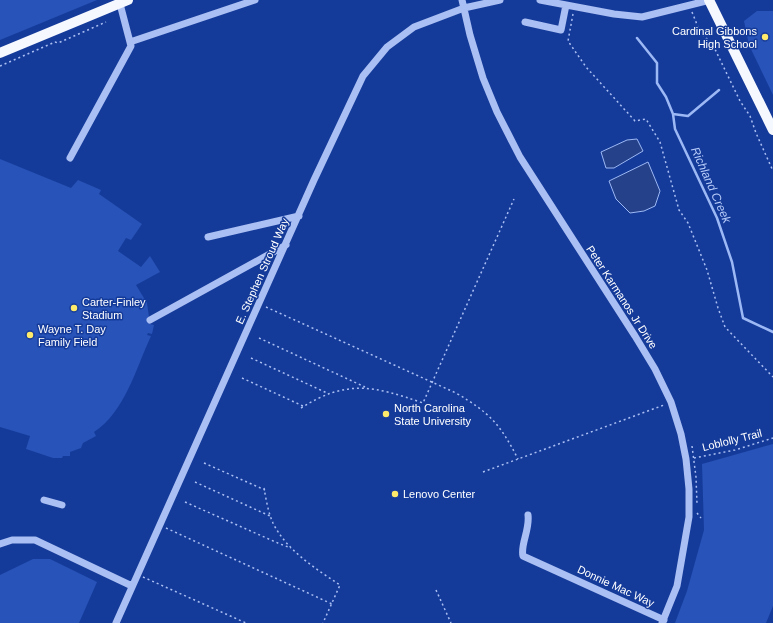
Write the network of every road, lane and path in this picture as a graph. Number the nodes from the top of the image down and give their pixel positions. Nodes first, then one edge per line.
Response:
1 (255, 0) edge
2 (462, 0) edge
3 (500, 0) edge
4 (540, 0) edge
5 (709, 0) edge
6 (123, 1) edge
7 (566, 5) junction
8 (464, 8) junction
9 (695, 20) dead end
10 (106, 22) dead end
11 (525, 22) dead end
12 (572, 22) dead end
13 (130, 42) junction
14 (0, 53) edge
15 (0, 66) edge
16 (773, 130) edge
17 (70, 158) dead end
18 (773, 171) edge
19 (514, 199) dead end
20 (299, 216) junction
21 (208, 237) dead end
22 (286, 245) junction
23 (266, 307) dead end
24 (150, 320) dead end
25 (259, 338) dead end
26 (251, 358) dead end
27 (773, 377) edge
28 (242, 378) dead end
29 (432, 382) junction
30 (366, 388) junction
31 (327, 393) junction
32 (664, 405) dead end
33 (303, 406) junction
34 (301, 408) dead end
35 (773, 438) edge
36 (694, 458) dead end
37 (518, 459) junction
38 (204, 463) dead end
39 (482, 472) dead end
40 (194, 482) dead end
41 (44, 500) dead end
42 (186, 502) dead end
43 (62, 505) dead end
44 (528, 515) dead end
45 (270, 516) junction
46 (166, 528) dead end
47 (0, 544) edge
48 (291, 548) junction
49 (144, 577) dead end
50 (132, 586) junction
51 (436, 590) dead end
52 (332, 604) junction
53 (663, 622) edge
54 (116, 623) edge
55 (246, 623) edge
56 (323, 623) edge
57 (451, 623) edge

1 - 13 street
2 - 8 street, Peter Karmanos Jr Drive
3 - 8 street, E. Stephen Stroud Way
4 - 7 street
5 - 7 street
5 - 16 main road
6 - 13 street
6 - 14 main road
7 - 11 street
8 - 20 street, E. Stephen Stroud Way
8 - 53 street, Peter Karmanos Jr Drive
9 - 18 path
10 - 15 path
12 - 27 path
13 - 17 street
19 - 29 path
20 - 21 street
20 - 22 street, E. Stephen Stroud Way
22 - 24 street
22 - 50 street, E. Stephen Stroud Way
23 - 29 path
25 - 30 path
26 - 31 path
28 - 33 path
29 - 30 path
29 - 37 path
30 - 31 path
31 - 33 path
32 - 37 path
33 - 34 path
35 - 36 path, Loblolly Trail
37 - 39 path
38 - 45 path
40 - 45 path
41 - 43 street
42 - 48 path
44 - 53 street, Donnie Mac Way
45 - 48 path
46 - 52 path
47 - 50 street
48 - 52 path
49 - 55 path
50 - 54 street, E. Stephen Stroud Way
51 - 57 path
52 - 56 path

